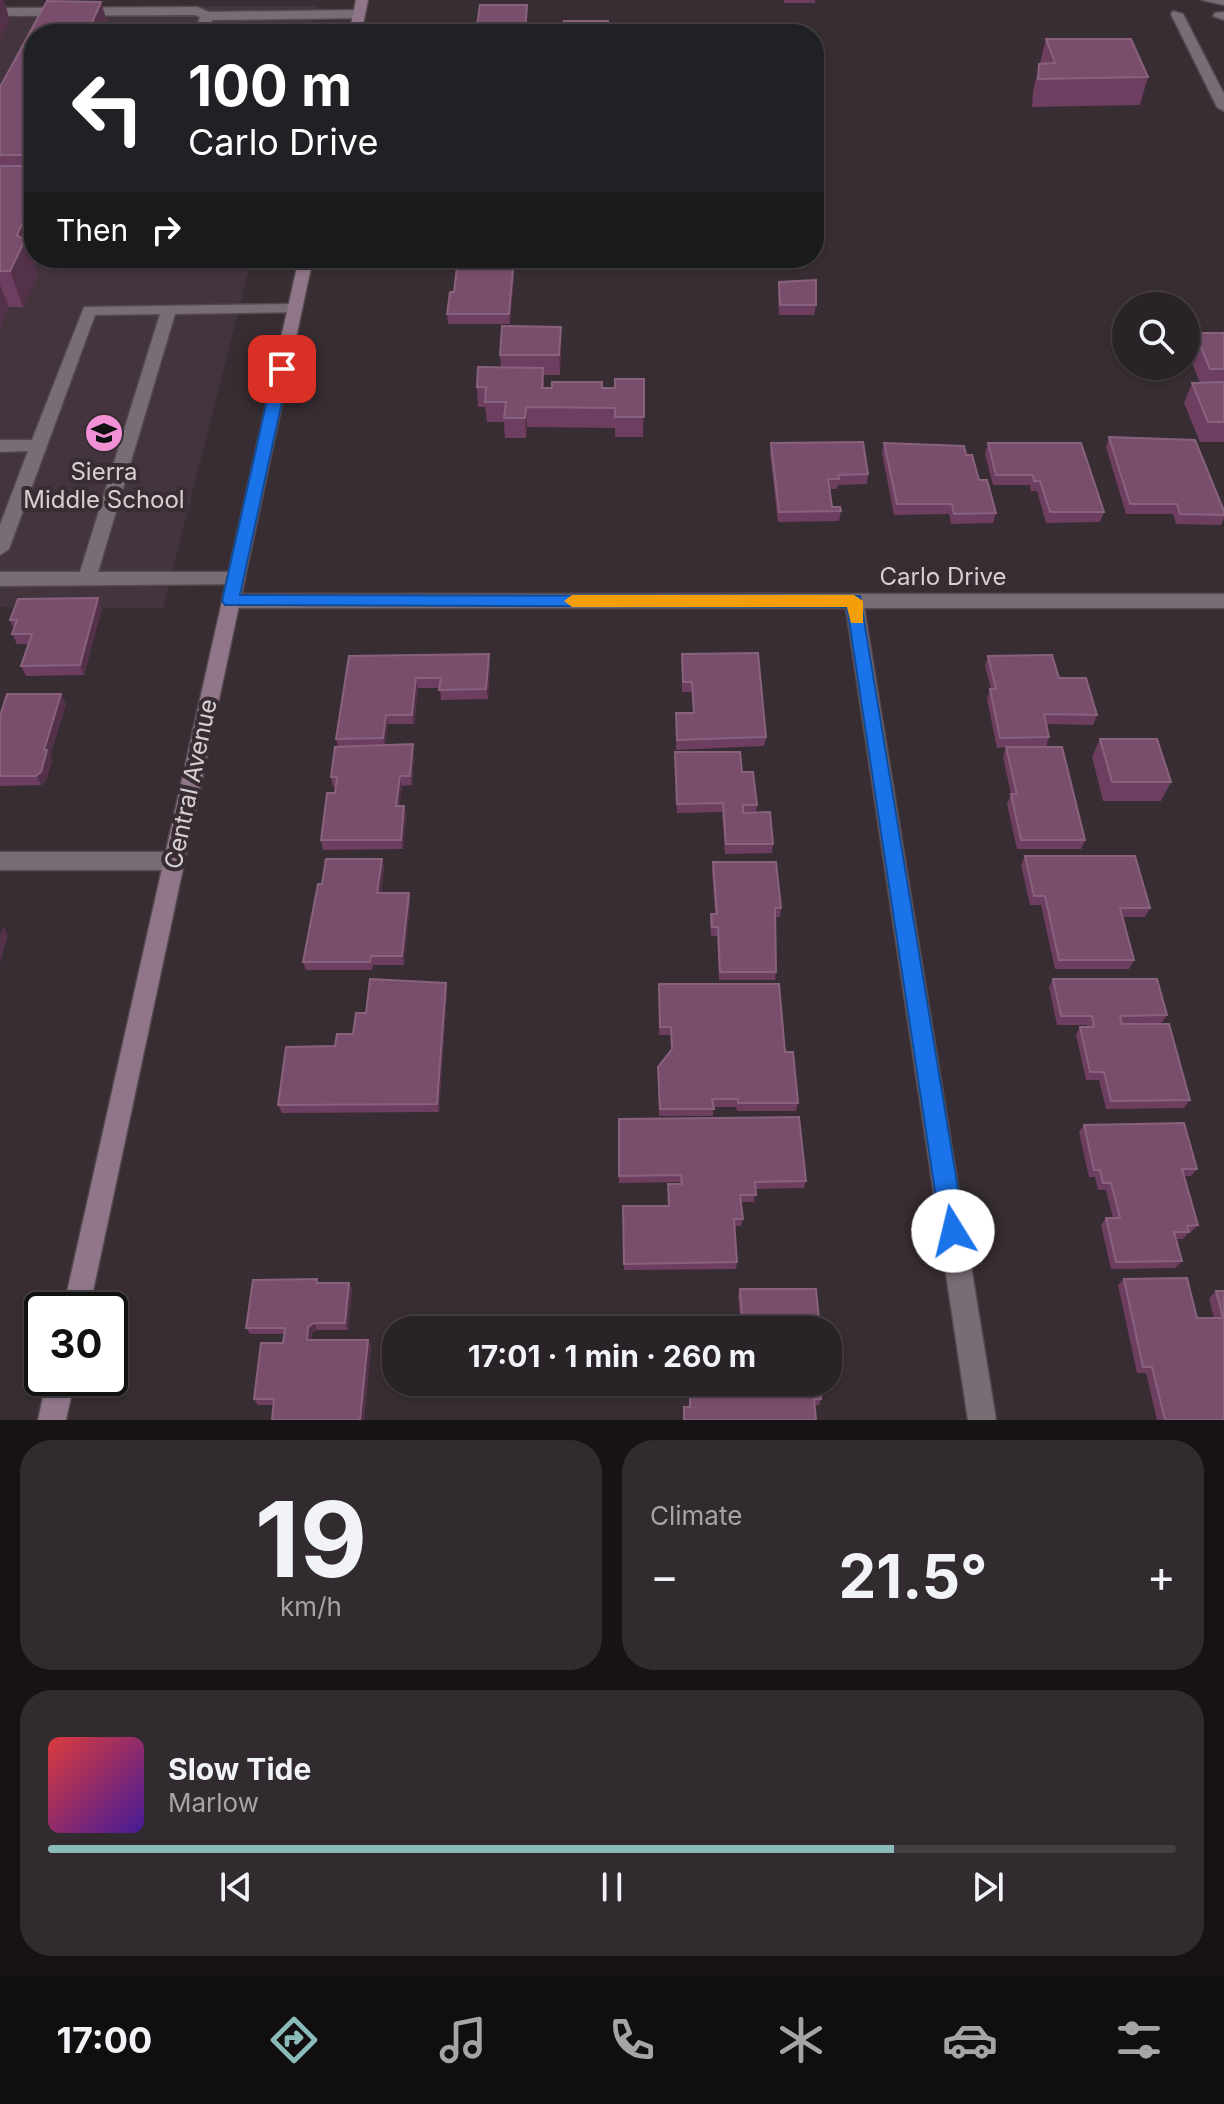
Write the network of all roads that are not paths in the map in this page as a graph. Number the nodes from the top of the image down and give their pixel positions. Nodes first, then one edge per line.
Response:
1 (362, 0) edge
2 (1209, 1) edge
3 (1224, 1) edge
4 (0, 12) edge
5 (359, 14) junction
6 (1177, 14) dead end
7 (257, 15) junction
8 (207, 16) junction
9 (204, 24) edge
10 (254, 24) edge
11 (357, 24) edge
12 (1224, 107) edge
13 (304, 268) edge
14 (295, 309) junction
15 (169, 310) junction
16 (38, 445) junction
17 (0, 446) edge
18 (0, 549) edge
19 (0, 579) edge
20 (87, 579) junction
21 (236, 579) junction
22 (231, 601) junction
23 (854, 601) junction
24 (1224, 601) edge
25 (0, 861) edge
26 (174, 861) junction
27 (80, 1292) edge
28 (57, 1396) edge
29 (52, 1420) edge
30 (982, 1420) edge

1 - 5 main road
2 - 3 street
4 - 8 street
5 - 7 street
5 - 11 main road
6 - 12 street
7 - 8 street
7 - 10 street
8 - 9 street
13 - 14 main road, Central Avenue
14 - 15 street
14 - 21 main road, Central Avenue
15 - 16 street
15 - 20 street
16 - 17 street
16 - 18 street
19 - 20 street
20 - 21 street
21 - 22 main road, Central Avenue
22 - 23 street, Carlo Drive
22 - 26 main road, Central Avenue
23 - 24 street, Carlo Drive
23 - 30 street
25 - 26 street
26 - 27 main road, Central Avenue
28 - 29 main road

